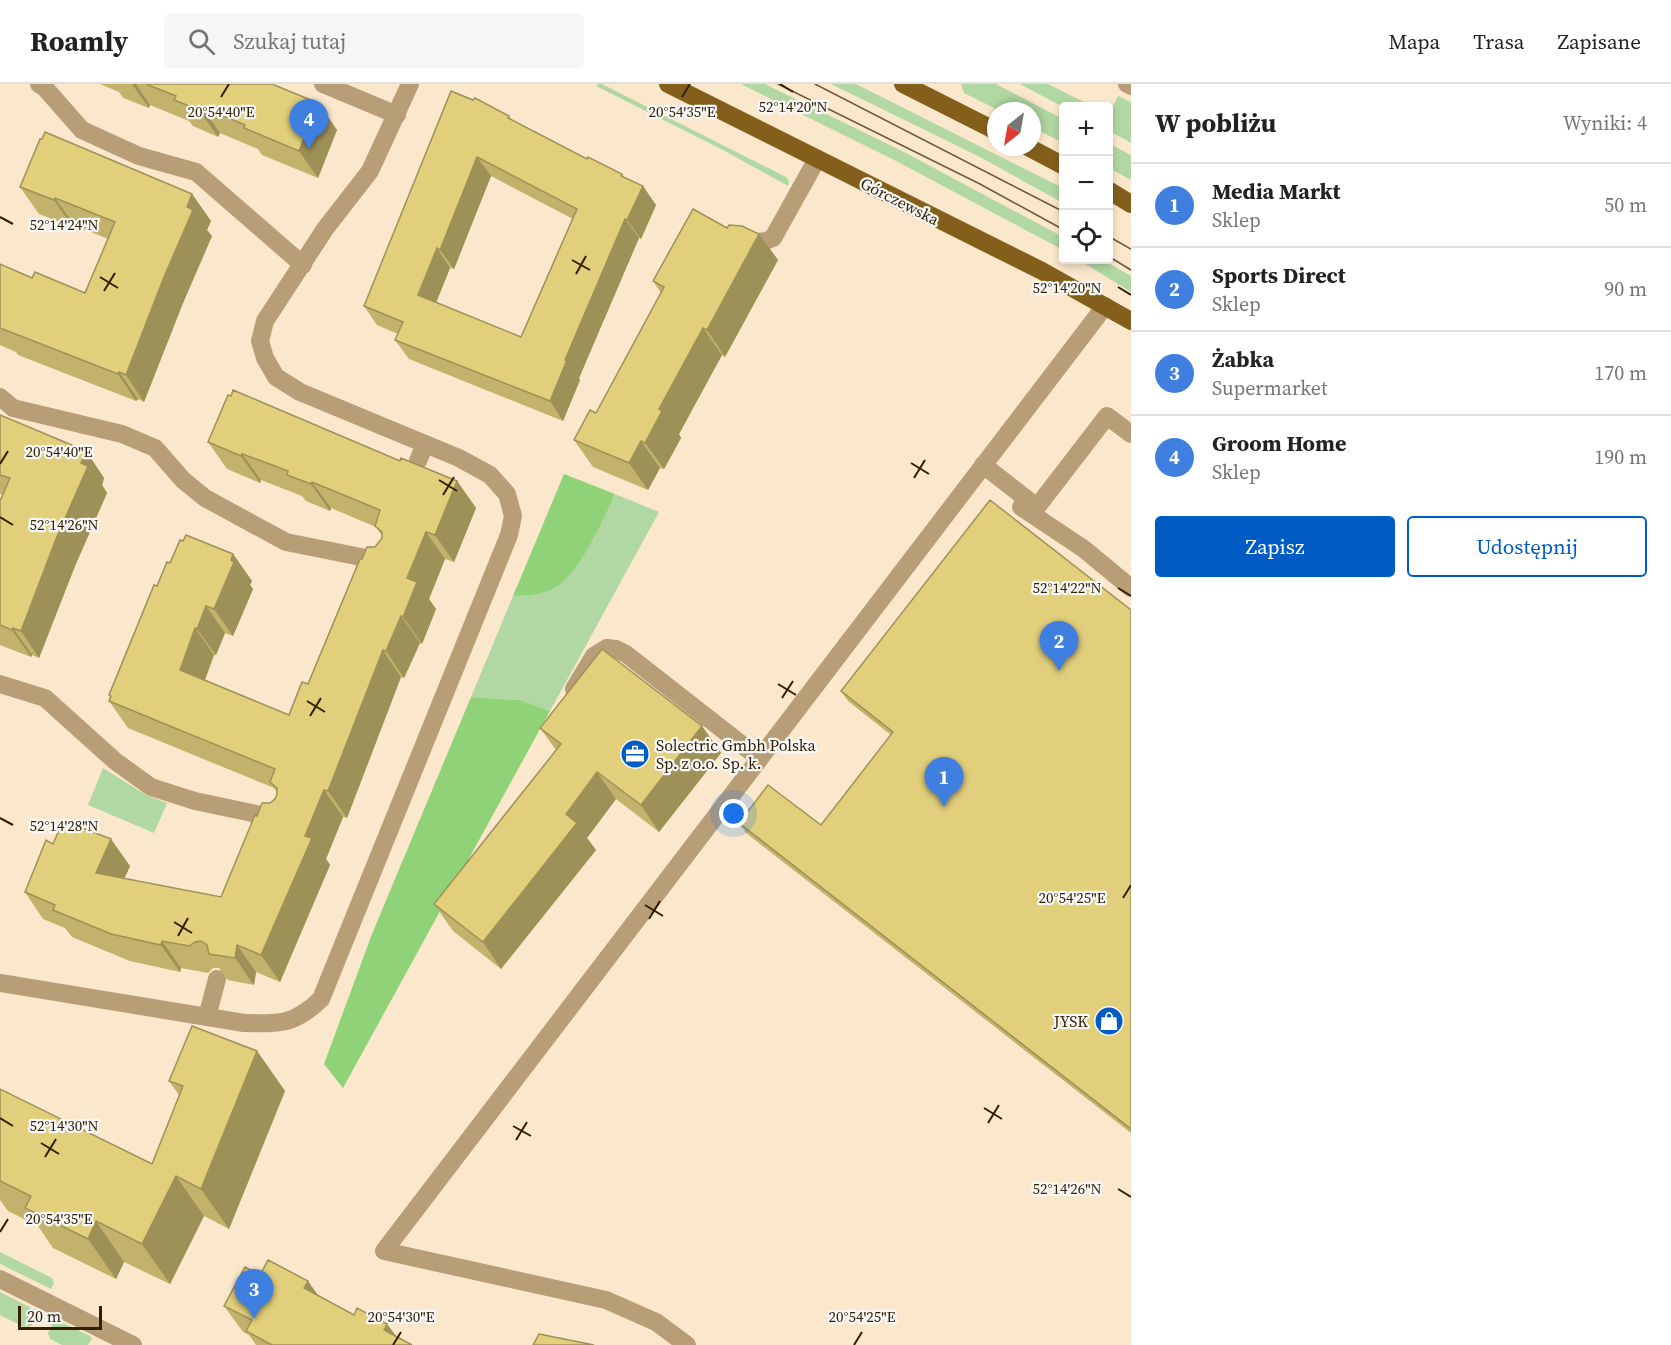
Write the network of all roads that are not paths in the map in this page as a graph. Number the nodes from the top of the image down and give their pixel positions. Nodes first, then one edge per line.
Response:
1 (39, 84) edge
2 (323, 84) edge
3 (410, 84) edge
4 (668, 84) edge
5 (903, 84) edge
6 (398, 115) junction
7 (987, 126) edge
8 (1041, 154) edge
9 (817, 159) junction
10 (1059, 163) edge
11 (1113, 193) edge
12 (1131, 204) edge
13 (724, 228) edge
14 (303, 265) junction
15 (1105, 306) junction
16 (1131, 321) edge
17 (0, 397) edge
18 (1131, 434) edge
19 (425, 444) junction
20 (417, 461) dead end
21 (979, 470) junction
22 (390, 562) edge
23 (1131, 588) edge
24 (0, 684) edge
25 (566, 704) edge
26 (759, 758) junction
27 (285, 819) edge
28 (217, 979) edge
29 (0, 982) edge
30 (207, 1017) junction
31 (0, 1279) edge
32 (133, 1345) edge
33 (687, 1345) edge

1 - 14 street
2 - 6 street
3 - 6 street
4 - 9 main road, Górczewska
5 - 7 main road
6 - 14 street
8 - 10 main road
9 - 13 street
9 - 15 main road, Górczewska
11 - 12 main road
14 - 19 street
15 - 16 main road, Górczewska
15 - 21 street
17 - 22 street
18 - 21 street
19 - 20 street
19 - 30 street
21 - 23 street
21 - 26 street
24 - 27 street
25 - 26 street
26 - 33 street
28 - 30 street
29 - 30 street
31 - 32 street

